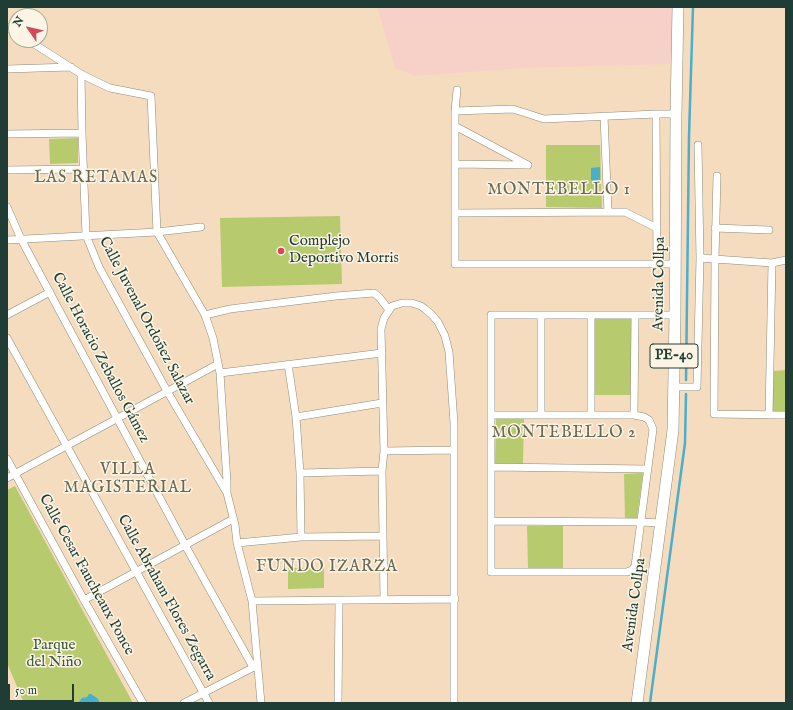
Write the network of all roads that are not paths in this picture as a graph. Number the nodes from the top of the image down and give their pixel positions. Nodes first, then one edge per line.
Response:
1 (678, 7) edge
2 (41, 48) edge
3 (71, 67) junction
4 (7, 69) edge
5 (81, 74) junction
6 (457, 90) dead end
7 (455, 111) junction
8 (656, 114) junction
9 (676, 114) junction
10 (604, 116) junction
11 (455, 126) junction
12 (82, 133) junction
13 (7, 134) edge
14 (698, 145) dead end
15 (455, 164) junction
16 (84, 169) junction
17 (7, 170) edge
18 (717, 176) dead end
19 (7, 207) edge
20 (608, 212) junction
21 (455, 213) junction
22 (201, 227) dead end
23 (656, 228) junction
24 (716, 228) junction
25 (769, 230) dead end
26 (157, 232) junction
27 (86, 235) junction
28 (21, 239) junction
29 (7, 240) edge
30 (700, 258) junction
31 (715, 258) junction
32 (786, 260) edge
33 (772, 262) junction
34 (657, 264) junction
35 (676, 264) junction
36 (50, 292) junction
37 (389, 310) junction
38 (7, 315) edge
39 (205, 315) junction
40 (541, 315) junction
41 (591, 315) junction
42 (635, 315) junction
43 (675, 316) junction
44 (7, 338) edge
45 (382, 353) junction
46 (218, 364) junction
47 (288, 364) junction
48 (220, 373) junction
49 (674, 387) junction
50 (167, 391) junction
51 (382, 403) junction
52 (491, 415) junction
53 (541, 415) junction
54 (591, 415) junction
55 (634, 415) junction
56 (769, 415) junction
57 (786, 415) edge
58 (296, 417) junction
59 (117, 418) junction
60 (66, 446) junction
61 (454, 450) junction
62 (384, 451) junction
63 (7, 459) edge
64 (491, 467) junction
65 (648, 469) junction
66 (382, 471) junction
67 (15, 473) junction
68 (300, 473) junction
69 (7, 478) edge
70 (227, 493) junction
71 (233, 519) junction
72 (491, 521) junction
73 (641, 522) junction
74 (661, 523) junction
75 (383, 536) junction
76 (301, 537) junction
77 (237, 543) junction
78 (185, 545) junction
79 (136, 571) junction
80 (455, 599) junction
81 (84, 600) junction
82 (384, 600) junction
83 (252, 601) junction
84 (339, 601) junction
85 (255, 666) junction
86 (204, 693) junction
87 (143, 703) edge
88 (184, 703) edge
89 (209, 703) edge
90 (261, 703) edge
91 (338, 703) edge
92 (454, 703) edge
93 (637, 703) edge

1 - 9 main road, Avenida Collpa / PE-40
2 - 3 street
3 - 4 street
3 - 5 street
5 - 12 street, Calle Juvenal Ordoñez Salazar
5 - 26 street
6 - 7 street
7 - 10 street
7 - 11 street
8 - 9 street
8 - 10 street
8 - 23 street
9 - 35 main road, Avenida Collpa / PE-40
10 - 20 street
11 - 15 street
11 - 15 street
12 - 13 street
12 - 16 street, Calle Juvenal Ordoñez Salazar
14 - 30 street
15 - 21 street
16 - 17 street
16 - 27 street, Calle Juvenal Ordoñez Salazar
18 - 24 street
19 - 28 street, Calle Horacio Zeballos Gámez
20 - 21 street
20 - 23 street
21 - 34 street
22 - 26 street
23 - 34 street
24 - 25 street
24 - 31 street
26 - 27 street
26 - 39 street
27 - 28 street
27 - 50 street, Calle Juvenal Ordoñez Salazar
28 - 29 street
28 - 36 street, Calle Horacio Zeballos Gámez
30 - 31 street
30 - 49 street
31 - 33 street
31 - 56 street
32 - 33 street
33 - 56 street
34 - 35 street
35 - 43 main road, Avenida Collpa / PE-40
36 - 38 street
36 - 59 street, Calle Horacio Zeballos Gámez
37 - 39 street
37 - 45 street
37 - 61 street
39 - 46 street
40 - 41 street
40 - 52 street
40 - 53 street
41 - 42 street
41 - 54 street
42 - 43 street
42 - 55 street
43 - 49 main road, Avenida Collpa / PE-40
44 - 60 street, Calle Abraham Flores Zegarra
45 - 47 street
45 - 51 street
46 - 48 street
46 - 50 street
47 - 48 street
47 - 58 street
48 - 70 street
49 - 74 main road, Avenida Collpa / PE-40
50 - 59 street
50 - 70 street, Calle Juvenal Ordoñez Salazar
51 - 58 street
51 - 62 street
52 - 53 street
52 - 64 street
53 - 54 street
54 - 55 street
55 - 65 street
56 - 57 street
58 - 68 street
59 - 60 street
59 - 78 street, Calle Horacio Zeballos Gámez
60 - 67 street
60 - 79 street, Calle Abraham Flores Zegarra
61 - 62 street
61 - 80 street
62 - 66 street
63 - 67 street, Calle Cesar Faucheaux Ponce
64 - 65 street
64 - 72 street
65 - 73 street
66 - 68 street
66 - 75 street
67 - 69 street
67 - 81 street, Calle Cesar Faucheaux Ponce
68 - 76 street
70 - 71 street, Calle Juvenal Ordoñez Salazar
71 - 77 street, Calle Juvenal Ordoñez Salazar
71 - 78 street
72 - 73 street
72 - 73 street
73 - 74 street
74 - 93 main road, Avenida Collpa / PE-40
75 - 76 street
75 - 82 street
76 - 77 street
77 - 83 street, Calle Juvenal Ordoñez Salazar
78 - 79 street
78 - 85 street, Calle Horacio Zeballos Gámez
79 - 81 street
79 - 86 street, Calle Abraham Flores Zegarra
80 - 82 street
80 - 92 street
81 - 87 street, Calle Cesar Faucheaux Ponce
82 - 84 street
83 - 84 street
83 - 85 street, Calle Juvenal Ordoñez Salazar
84 - 91 street
85 - 86 street
85 - 90 street, Calle Juvenal Ordoñez Salazar
86 - 88 street
86 - 89 street, Calle Abraham Flores Zegarra

